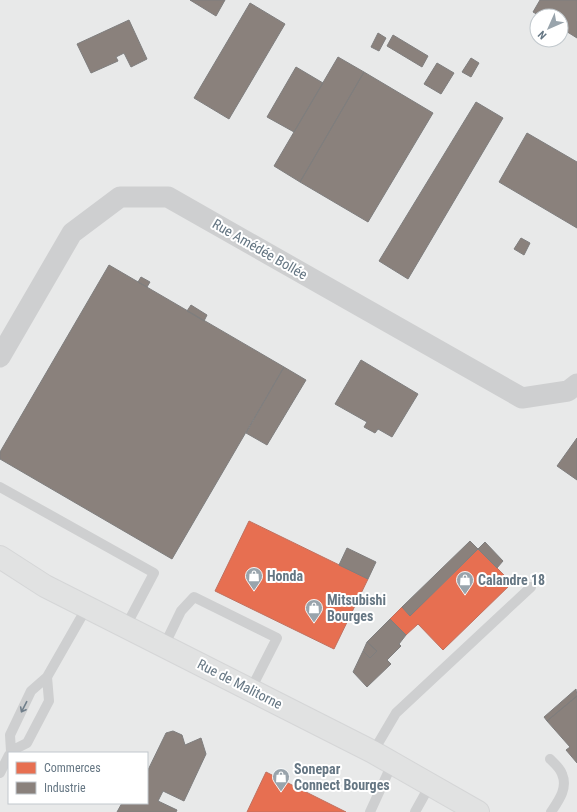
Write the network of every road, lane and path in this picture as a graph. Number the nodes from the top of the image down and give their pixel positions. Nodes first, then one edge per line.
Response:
1 (0, 357) edge
2 (577, 384) edge
3 (0, 487) edge
4 (0, 558) edge
5 (531, 587) dead end
6 (87, 606) junction
7 (126, 626) junction
8 (164, 646) junction
9 (48, 677) junction
10 (251, 690) junction
11 (10, 752) edge
12 (12, 752) edge
13 (373, 752) junction
14 (8, 757) edge
15 (550, 759) dead end
16 (392, 764) junction
17 (0, 773) edge
18 (430, 785) junction
19 (370, 812) edge
20 (415, 812) edge
21 (478, 812) edge
22 (552, 812) edge

1 - 2 street, Rue Amédée Bollée
3 - 7 lane
4 - 6 main road, Rue de Malitorne
5 - 13 lane
6 - 7 main road, Rue de Malitorne
6 - 9 lane
7 - 8 main road, Rue de Malitorne
8 - 10 main road, Rue de Malitorne
8 - 10 lane
9 -> 11 lane
9 - 12 lane
10 - 13 main road, Rue de Malitorne
13 - 16 main road, Rue de Malitorne
14 - 17 lane
15 - 22 lane
16 - 18 main road, Rue de Malitorne
16 - 19 lane
18 - 20 lane
18 - 21 main road, Rue de Malitorne

